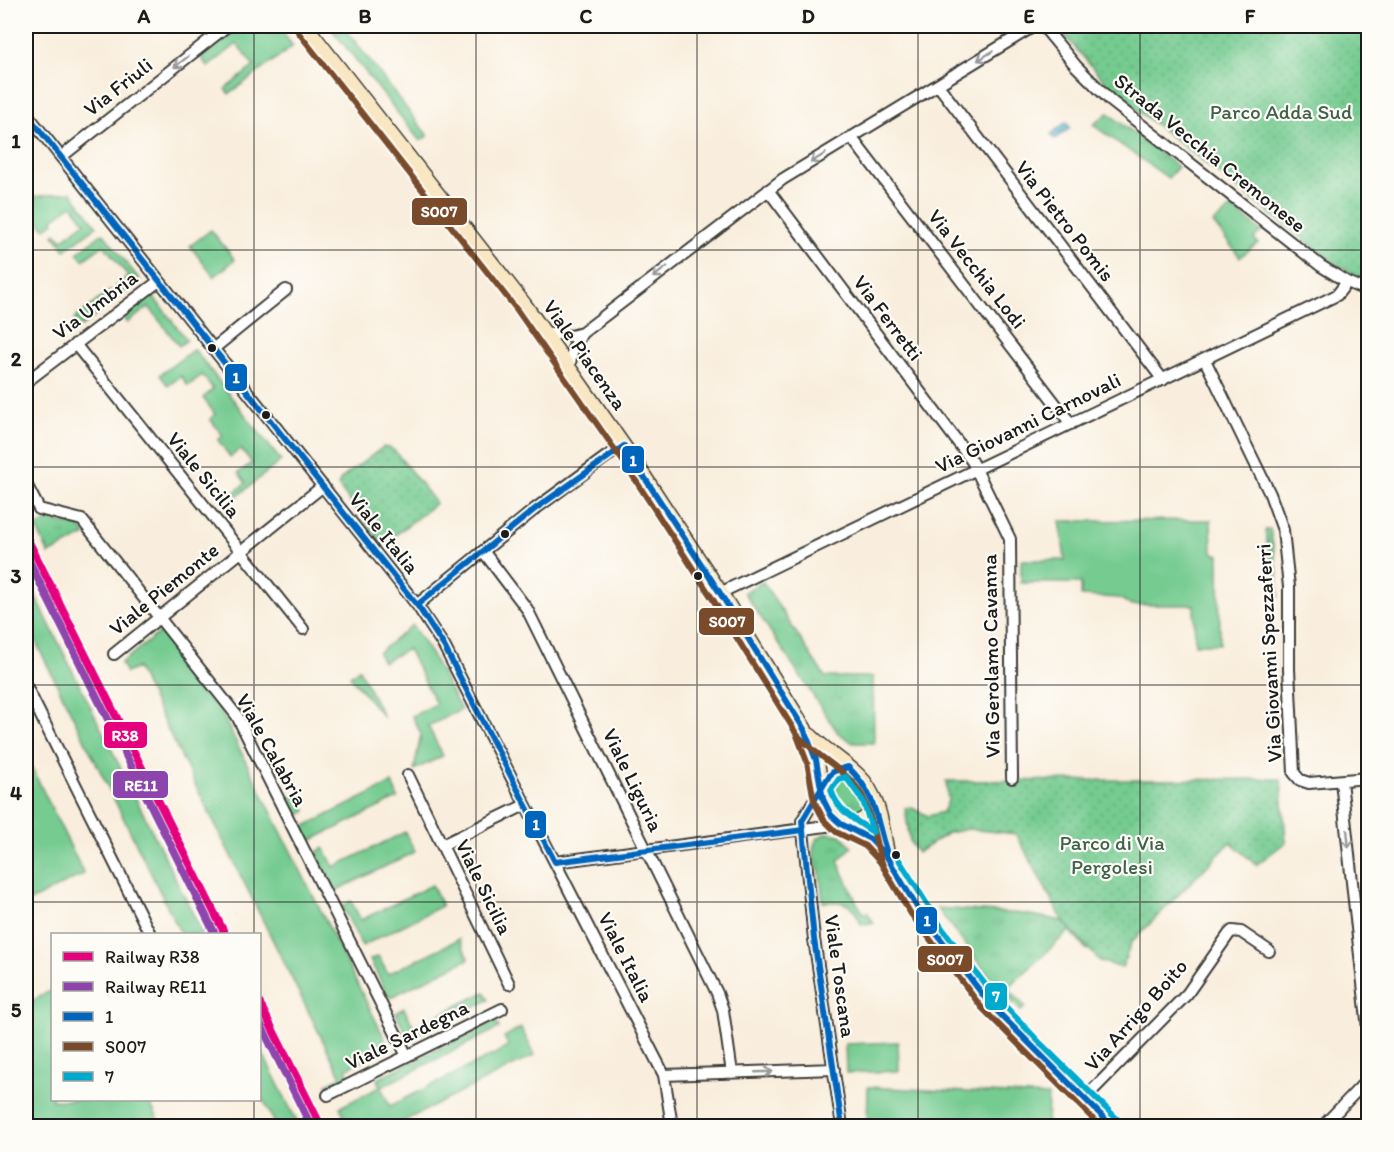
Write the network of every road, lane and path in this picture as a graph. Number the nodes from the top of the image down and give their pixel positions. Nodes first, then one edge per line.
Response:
1 (227, 26) edge
2 (305, 26) edge
3 (1034, 26) edge
4 (1043, 26) edge
5 (938, 85) junction
6 (26, 113) edge
7 (851, 137) junction
8 (61, 158) junction
9 (768, 190) junction
10 (159, 281) junction
11 (1347, 282) junction
12 (286, 290) dead end
13 (1368, 291) edge
14 (544, 332) junction
15 (582, 333) junction
16 (75, 344) junction
17 (213, 349) junction
18 (1205, 360) junction
19 (569, 368) junction
20 (1162, 380) junction
21 (26, 382) edge
22 (1071, 424) junction
23 (624, 446) junction
24 (977, 469) junction
25 (26, 484) edge
26 (322, 486) junction
27 (483, 551) junction
28 (241, 552) junction
29 (720, 593) junction
30 (417, 605) junction
31 (159, 616) junction
32 (303, 629) dead end
33 (114, 654) dead end
34 (26, 686) edge
35 (804, 729) junction
36 (848, 767) junction
37 (408, 776) dead end
38 (1012, 778) dead end
39 (1368, 778) edge
40 (1341, 781) junction
41 (820, 788) junction
42 (874, 802) junction
43 (525, 805) junction
44 (841, 824) junction
45 (803, 830) junction
46 (442, 845) junction
47 (646, 850) junction
48 (887, 857) junction
49 (555, 862) junction
50 (150, 933) edge
51 (1269, 951) dead end
52 (509, 984) dead end
53 (502, 1009) dead end
54 (1368, 1029) edge
55 (407, 1056) junction
56 (834, 1069) junction
57 (732, 1073) junction
58 (664, 1075) junction
59 (1368, 1079) edge
60 (328, 1095) dead end
61 (1084, 1099) junction
62 (1328, 1125) edge
63 (672, 1126) edge
64 (842, 1126) edge
65 (1112, 1126) edge

1 -> 8 street, Via Friuli
2 - 14 street, Viale Piacenza
3 -> 5 street
4 - 11 street, Strada Vecchia Cremonese
5 - 7 street
5 - 20 street, Via Pietro Pomis
6 - 8 street, Viale Italia
7 -> 9 street
7 - 22 street, Via Vecchia Lodi
8 - 10 street, Viale Italia
9 -> 15 street
9 - 24 street, Via Ferretti
10 - 16 street, Via Umbria
10 - 17 street, Viale Italia
11 - 13 street, Strada Vecchia Cremonese
11 - 18 street, Via Giovanni Carnovali
12 - 17 street
14 - 15 street
14 - 19 street, Viale Piacenza
15 - 19 street
16 - 21 street, Via Umbria
16 - 28 street, Viale Sicilia
17 - 26 street, Viale Italia
18 - 20 street, Via Giovanni Carnovali
18 - 40 street, Via Giovanni Spezzaferri
19 - 23 street, Viale Piacenza
20 - 22 street, Via Giovanni Carnovali
22 - 24 street, Via Giovanni Carnovali
23 - 27 street
23 - 29 street, Viale Piacenza
24 - 29 street, Via Giovanni Carnovali
24 - 38 street, Via Gerolamo Cavanna
25 - 31 street, Viale Calabria
26 - 28 street, Viale Piemonte
26 - 30 street, Viale Italia
27 - 30 street
27 - 47 street, Viale Liguria
28 - 31 street, Viale Piemonte
28 - 32 street, Viale Sicilia
29 - 35 street, Viale Piacenza
30 - 43 street, Viale Italia
31 - 33 street, Viale Piemonte
31 - 55 street, Viale Calabria
34 - 50 street
35 - 36 street, Viale Piacenza
35 - 41 street, Viale Piacenza
36 - 41 street
36 - 42 street
37 - 46 street, Viale Sicilia
39 - 40 street
40 -> 54 street
41 - 44 street
41 - 45 street
42 - 44 street
42 - 48 street
43 - 46 street
43 - 49 street, Viale Italia
44 - 45 street
44 - 48 street
45 - 47 street
45 - 56 street, Viale Toscana
46 - 52 street, Viale Sicilia
47 - 49 street
47 - 57 street, Viale Liguria
48 - 61 street
49 - 58 street, Viale Italia
51 - 61 street, Via Arrigo Boito
53 - 55 street, Viale Sardegna
55 - 60 street, Viale Sardegna
57 -> 56 street
56 - 64 street, Viale Toscana
57 - 58 street
58 - 63 street, Viale Italia
59 - 62 street
61 - 65 street

